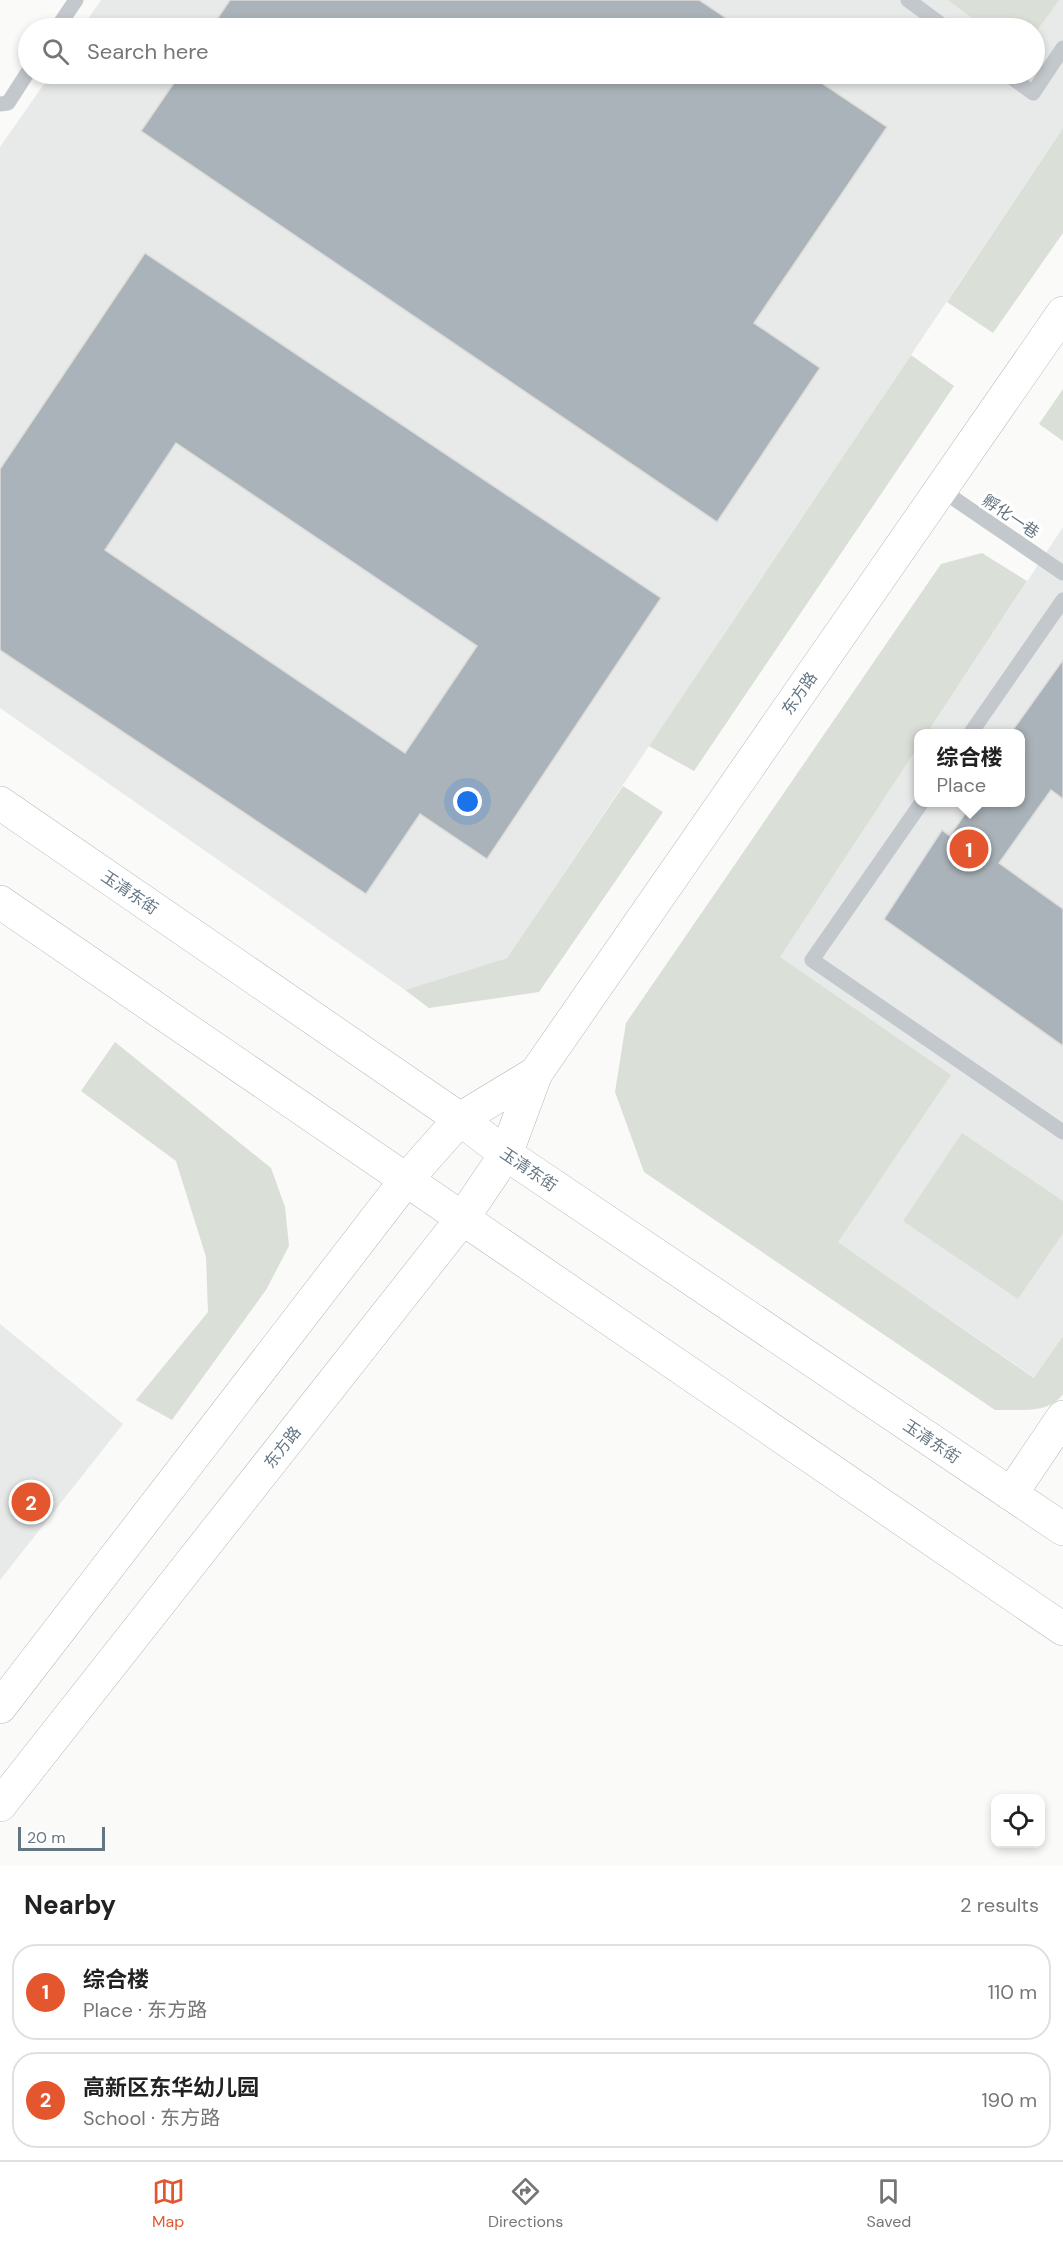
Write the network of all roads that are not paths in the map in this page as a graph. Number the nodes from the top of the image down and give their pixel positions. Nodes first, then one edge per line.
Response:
1 (76, 0) edge
2 (908, 0) edge
3 (64, 18) edge
4 (932, 18) edge
5 (1063, 48) edge
6 (1045, 74) edge
7 (21, 84) edge
8 (1020, 84) edge
9 (1038, 84) edge
10 (0, 104) edge
11 (1063, 313) edge
12 (940, 489) junction
13 (1063, 573) edge
14 (1063, 600) edge
15 (973, 729) edge
16 (0, 803) edge
17 (919, 807) edge
18 (0, 903) edge
19 (536, 1073) junction
20 (460, 1119) junction
21 (1063, 1132) edge
22 (506, 1154) junction
23 (406, 1180) junction
24 (462, 1219) junction
25 (1063, 1418) edge
26 (1011, 1494) junction
27 (1063, 1529) edge
28 (1063, 1629) edge
29 (0, 1707) edge
30 (0, 1805) edge

1 - 3 lane
2 - 4 lane
5 - 6 lane
7 - 10 lane
8 - 9 lane
11 - 12 main road, 东方路
12 - 13 lane, 孵化一巷
12 - 19 main road, 东方路
14 - 15 lane
16 - 20 main road, 玉清东街
17 - 21 lane
18 - 23 main road
19 - 20 main road, 东方路
19 - 22 main road, 东方路
20 - 22 main road, 玉清东街
20 - 23 main road, 东方路
22 - 24 main road, 东方路
22 - 26 main road, 玉清东街
23 - 24 main road
23 - 29 main road, 东方路
24 - 28 main road
24 - 30 main road, 东方路
25 - 26 main road
26 - 27 main road, 玉清东街

